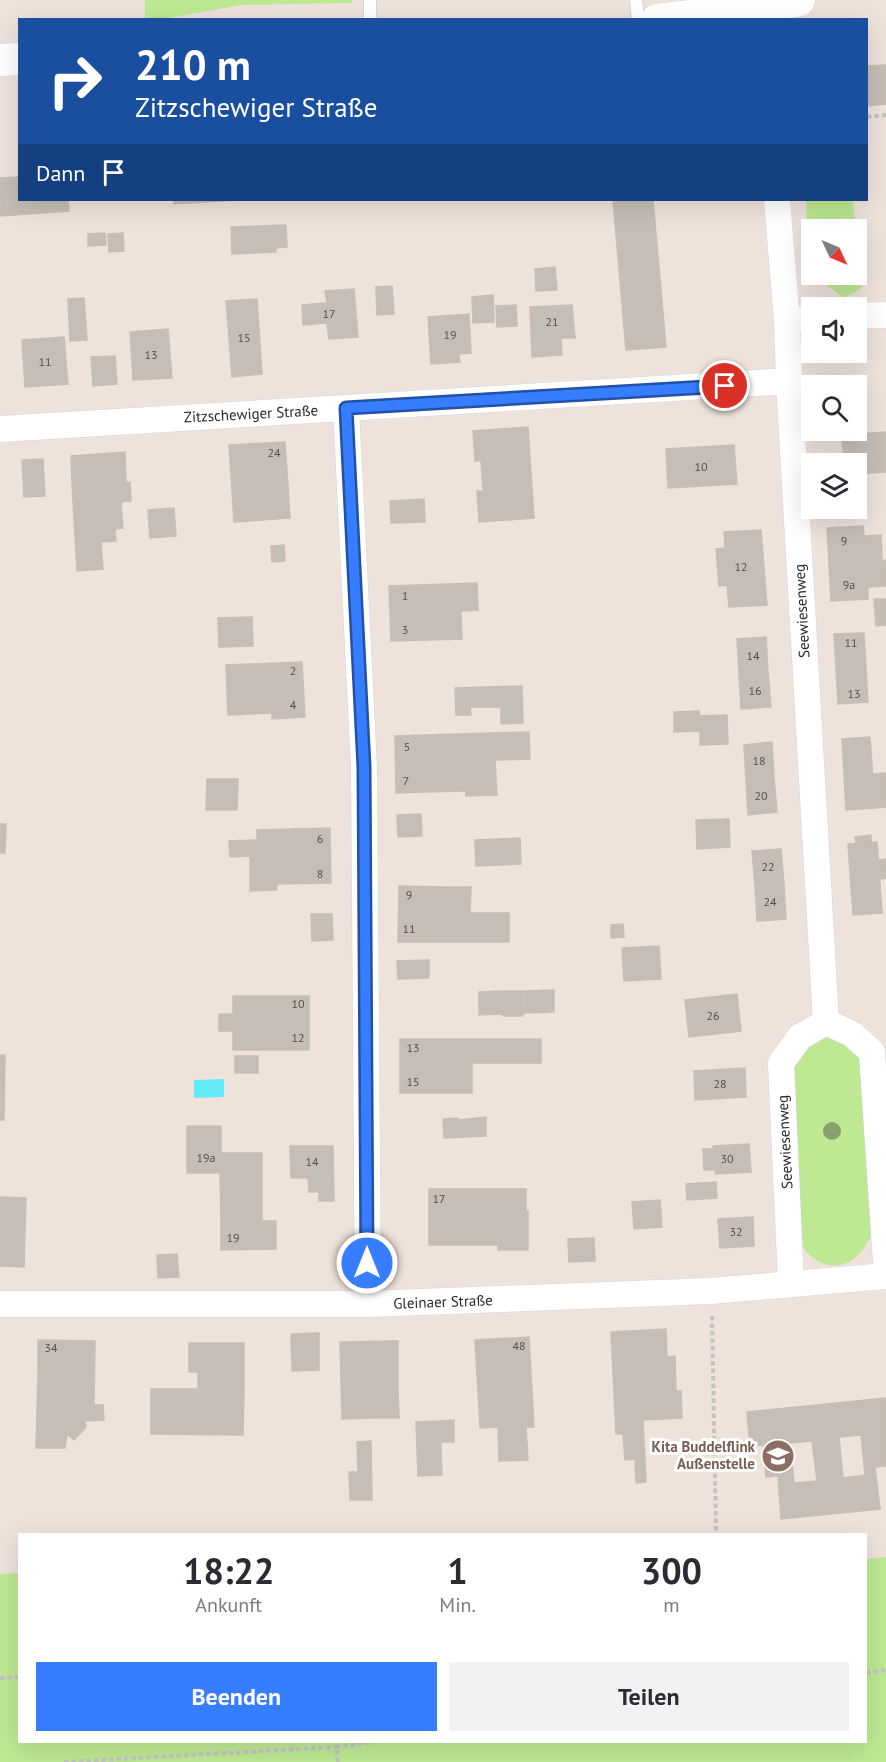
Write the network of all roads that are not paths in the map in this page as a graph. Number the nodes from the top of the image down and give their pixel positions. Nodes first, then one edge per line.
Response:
1 (369, 0) edge
2 (636, 0) edge
3 (799, 0) edge
4 (675, 12) edge
5 (764, 13) edge
6 (370, 18) edge
7 (638, 18) edge
8 (18, 59) edge
9 (0, 60) edge
10 (777, 201) edge
11 (886, 315) edge
12 (867, 316) edge
13 (799, 319) edge
14 (789, 381) junction
15 (346, 408) junction
16 (0, 429) edge
17 (826, 1022) junction
18 (886, 1263) edge
19 (886, 1276) edge
20 (791, 1283) junction
21 (0, 1304) edge
22 (368, 1304) junction

1 - 6 lane
2 - 7 lane
3 - 5 street
4 - 5 street
8 - 9 street
10 - 13 street, Seewiesenweg
11 - 12 street
13 - 14 street, Seewiesenweg
14 - 15 street, Zitzschewiger Straße
14 - 17 street, Seewiesenweg
15 - 16 street, Zitzschewiger Straße
15 - 22 street
17 - 18 street
17 - 20 street, Seewiesenweg
19 - 20 street, Gleinaer Straße
20 - 22 street, Gleinaer Straße
21 - 22 street, Gleinaer Straße

